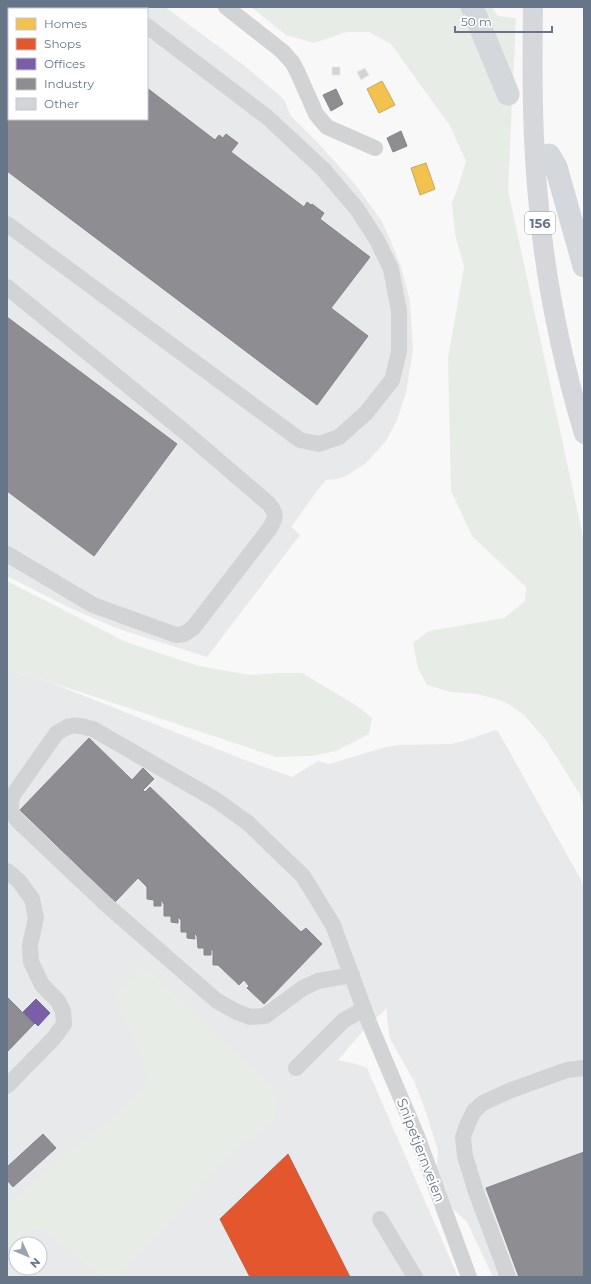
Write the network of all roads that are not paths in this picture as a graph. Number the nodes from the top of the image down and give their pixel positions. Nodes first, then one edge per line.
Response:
1 (226, 7) edge
2 (533, 7) edge
3 (148, 27) edge
4 (375, 148) dead end
5 (7, 224) edge
6 (7, 287) edge
7 (584, 434) edge
8 (7, 554) edge
9 (7, 871) edge
10 (352, 975) junction
11 (364, 1009) junction
12 (296, 1068) dead end
13 (584, 1068) edge
14 (7, 1086) edge
15 (380, 1220) dead end
16 (415, 1277) edge
17 (469, 1277) edge
18 (508, 1277) edge

1 - 4 street
2 - 7 main road, 156
3 - 5 street
6 - 8 street
9 - 14 street
10 - 10 street, Snipetjernveien
10 - 11 street, Snipetjernveien
11 - 12 street
11 - 17 street, Snipetjernveien
13 - 18 street
15 - 16 street

